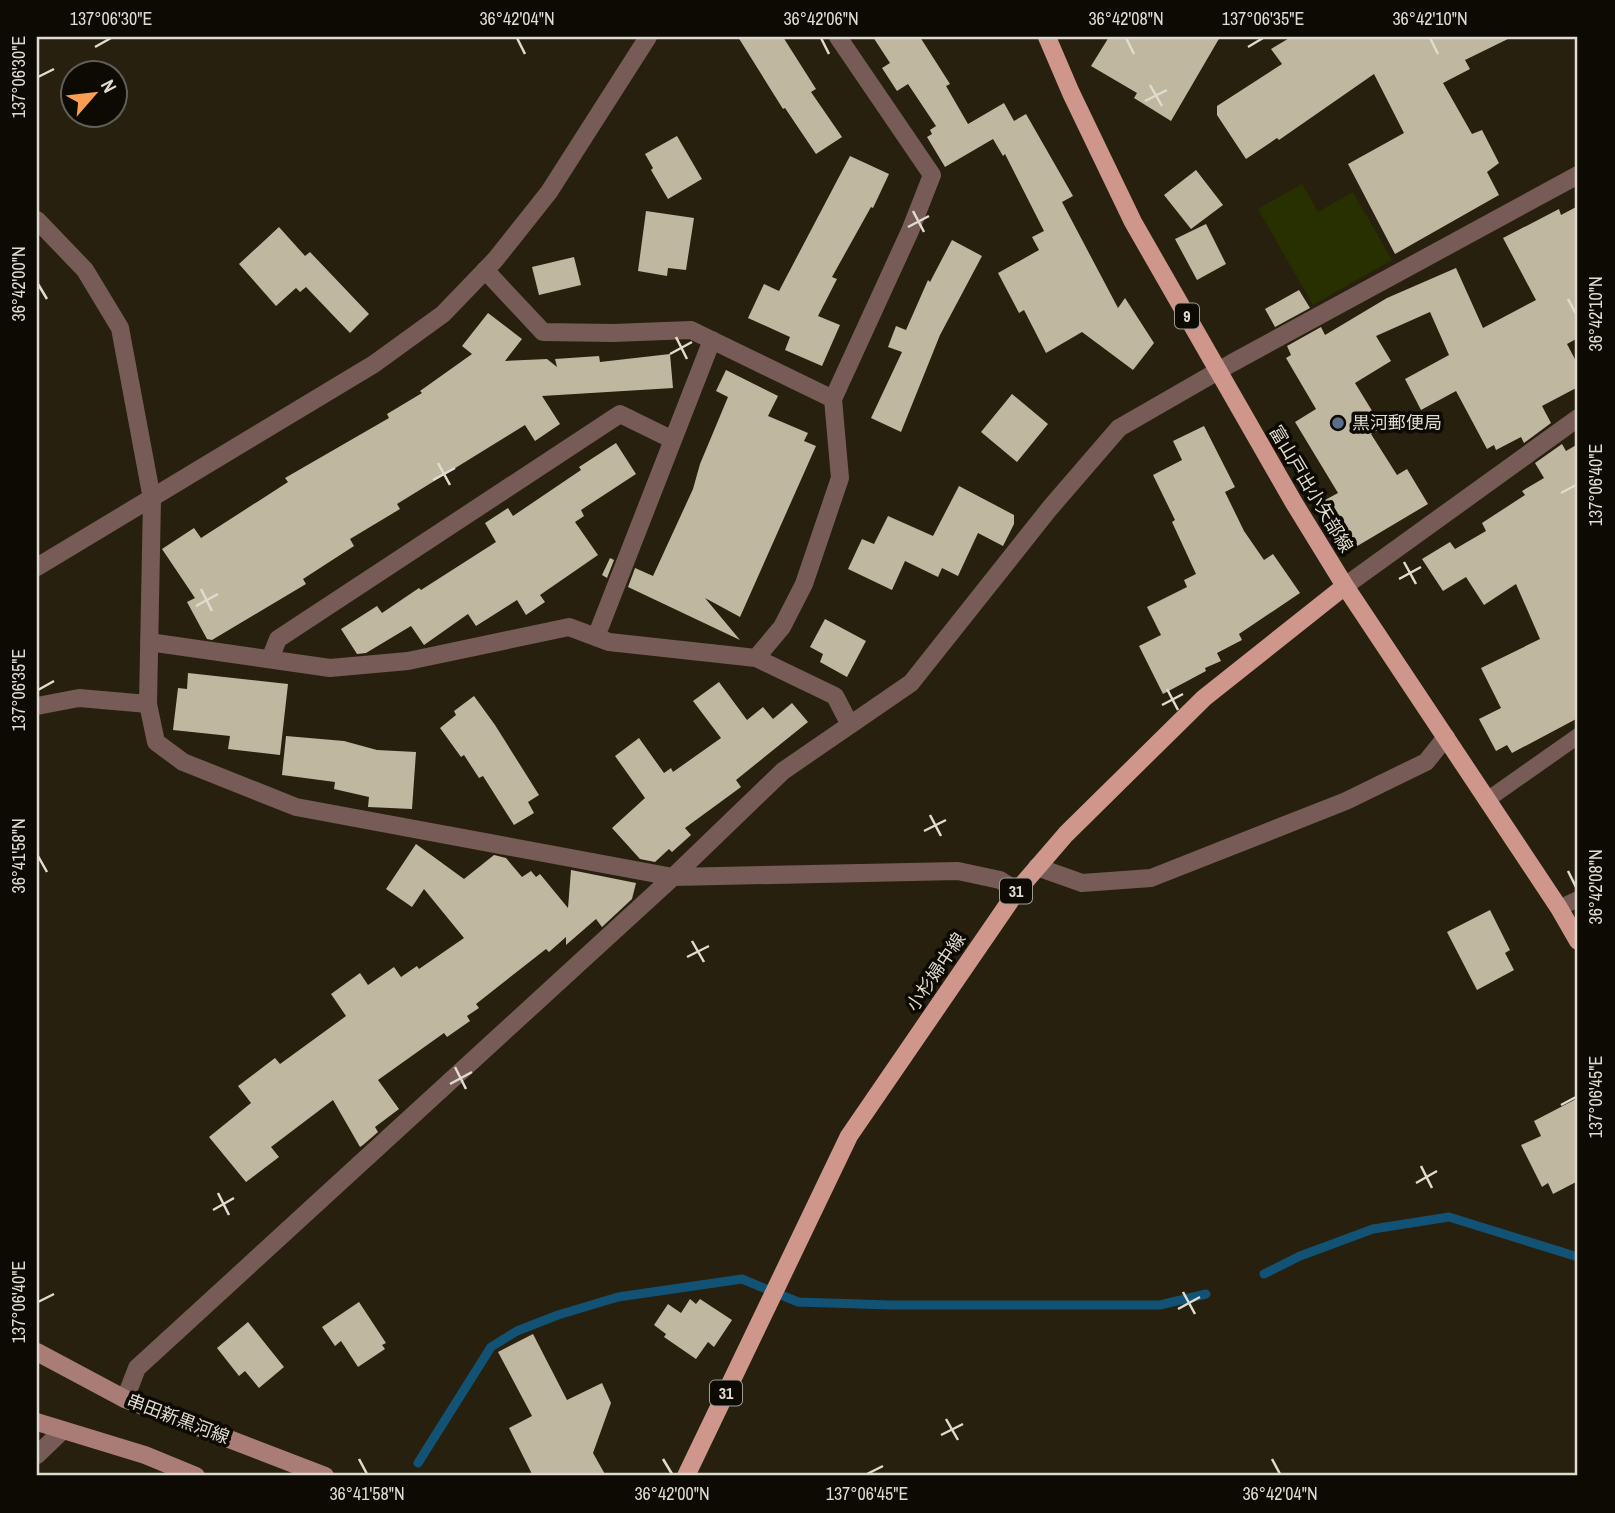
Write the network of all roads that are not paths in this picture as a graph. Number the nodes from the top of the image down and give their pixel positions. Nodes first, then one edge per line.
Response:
1 (648, 37) edge
2 (838, 37) edge
3 (1047, 37) edge
4 (1578, 175) edge
5 (37, 220) edge
6 (485, 270) junction
7 (712, 340) junction
8 (1218, 372) junction
9 (833, 399) junction
10 (1578, 418) edge
11 (673, 440) junction
12 (152, 499) junction
13 (37, 567) edge
14 (1345, 586) junction
15 (596, 637) junction
16 (149, 642) junction
17 (756, 658) junction
18 (270, 659) junction
19 (148, 704) junction
20 (37, 706) edge
21 (850, 725) junction
22 (1578, 736) edge
23 (1446, 737) junction
24 (1487, 800) junction
25 (1037, 867) junction
26 (673, 877) junction
27 (1017, 891) junction
28 (1578, 899) edge
29 (1559, 908) junction
30 (1578, 941) edge
31 (37, 1352) edge
32 (125, 1399) junction
33 (37, 1422) edge
34 (64, 1430) junction
35 (37, 1455) edge
36 (196, 1476) edge
37 (325, 1476) edge
38 (686, 1476) edge

1 - 6 street
2 - 9 street
3 - 8 main road, 富山戸出小矢部線 / 9
4 - 8 street
5 - 12 street
6 - 7 street
6 - 12 street
7 - 9 street
7 - 11 street
8 - 14 main road, 富山戸出小矢部線 / 9
8 - 21 street
9 - 17 street
10 - 14 street
11 - 15 street
11 - 18 street
12 - 13 street
12 - 16 street
14 - 23 main road, 富山戸出小矢部線 / 9
14 - 25 main road, 小杉婦中線 / 31
15 - 17 street
15 - 18 street
16 - 18 street
16 - 19 street
17 - 21 street
19 - 20 street
19 - 26 street
21 - 26 street
22 - 24 lane
23 - 24 main road, 富山戸出小矢部線 / 9
23 - 25 street
24 - 29 main road, 富山戸出小矢部線 / 9
25 - 27 main road, 小杉婦中線 / 31
26 - 27 street
26 - 32 street
27 - 38 main road, 小杉婦中線 / 31
28 - 29 lane
29 - 30 main road, 富山戸出小矢部線 / 9
31 - 32 main road, 串田新黒河線
32 - 37 main road, 串田新黒河線
33 - 34 main road
34 - 35 street
34 - 36 main road

